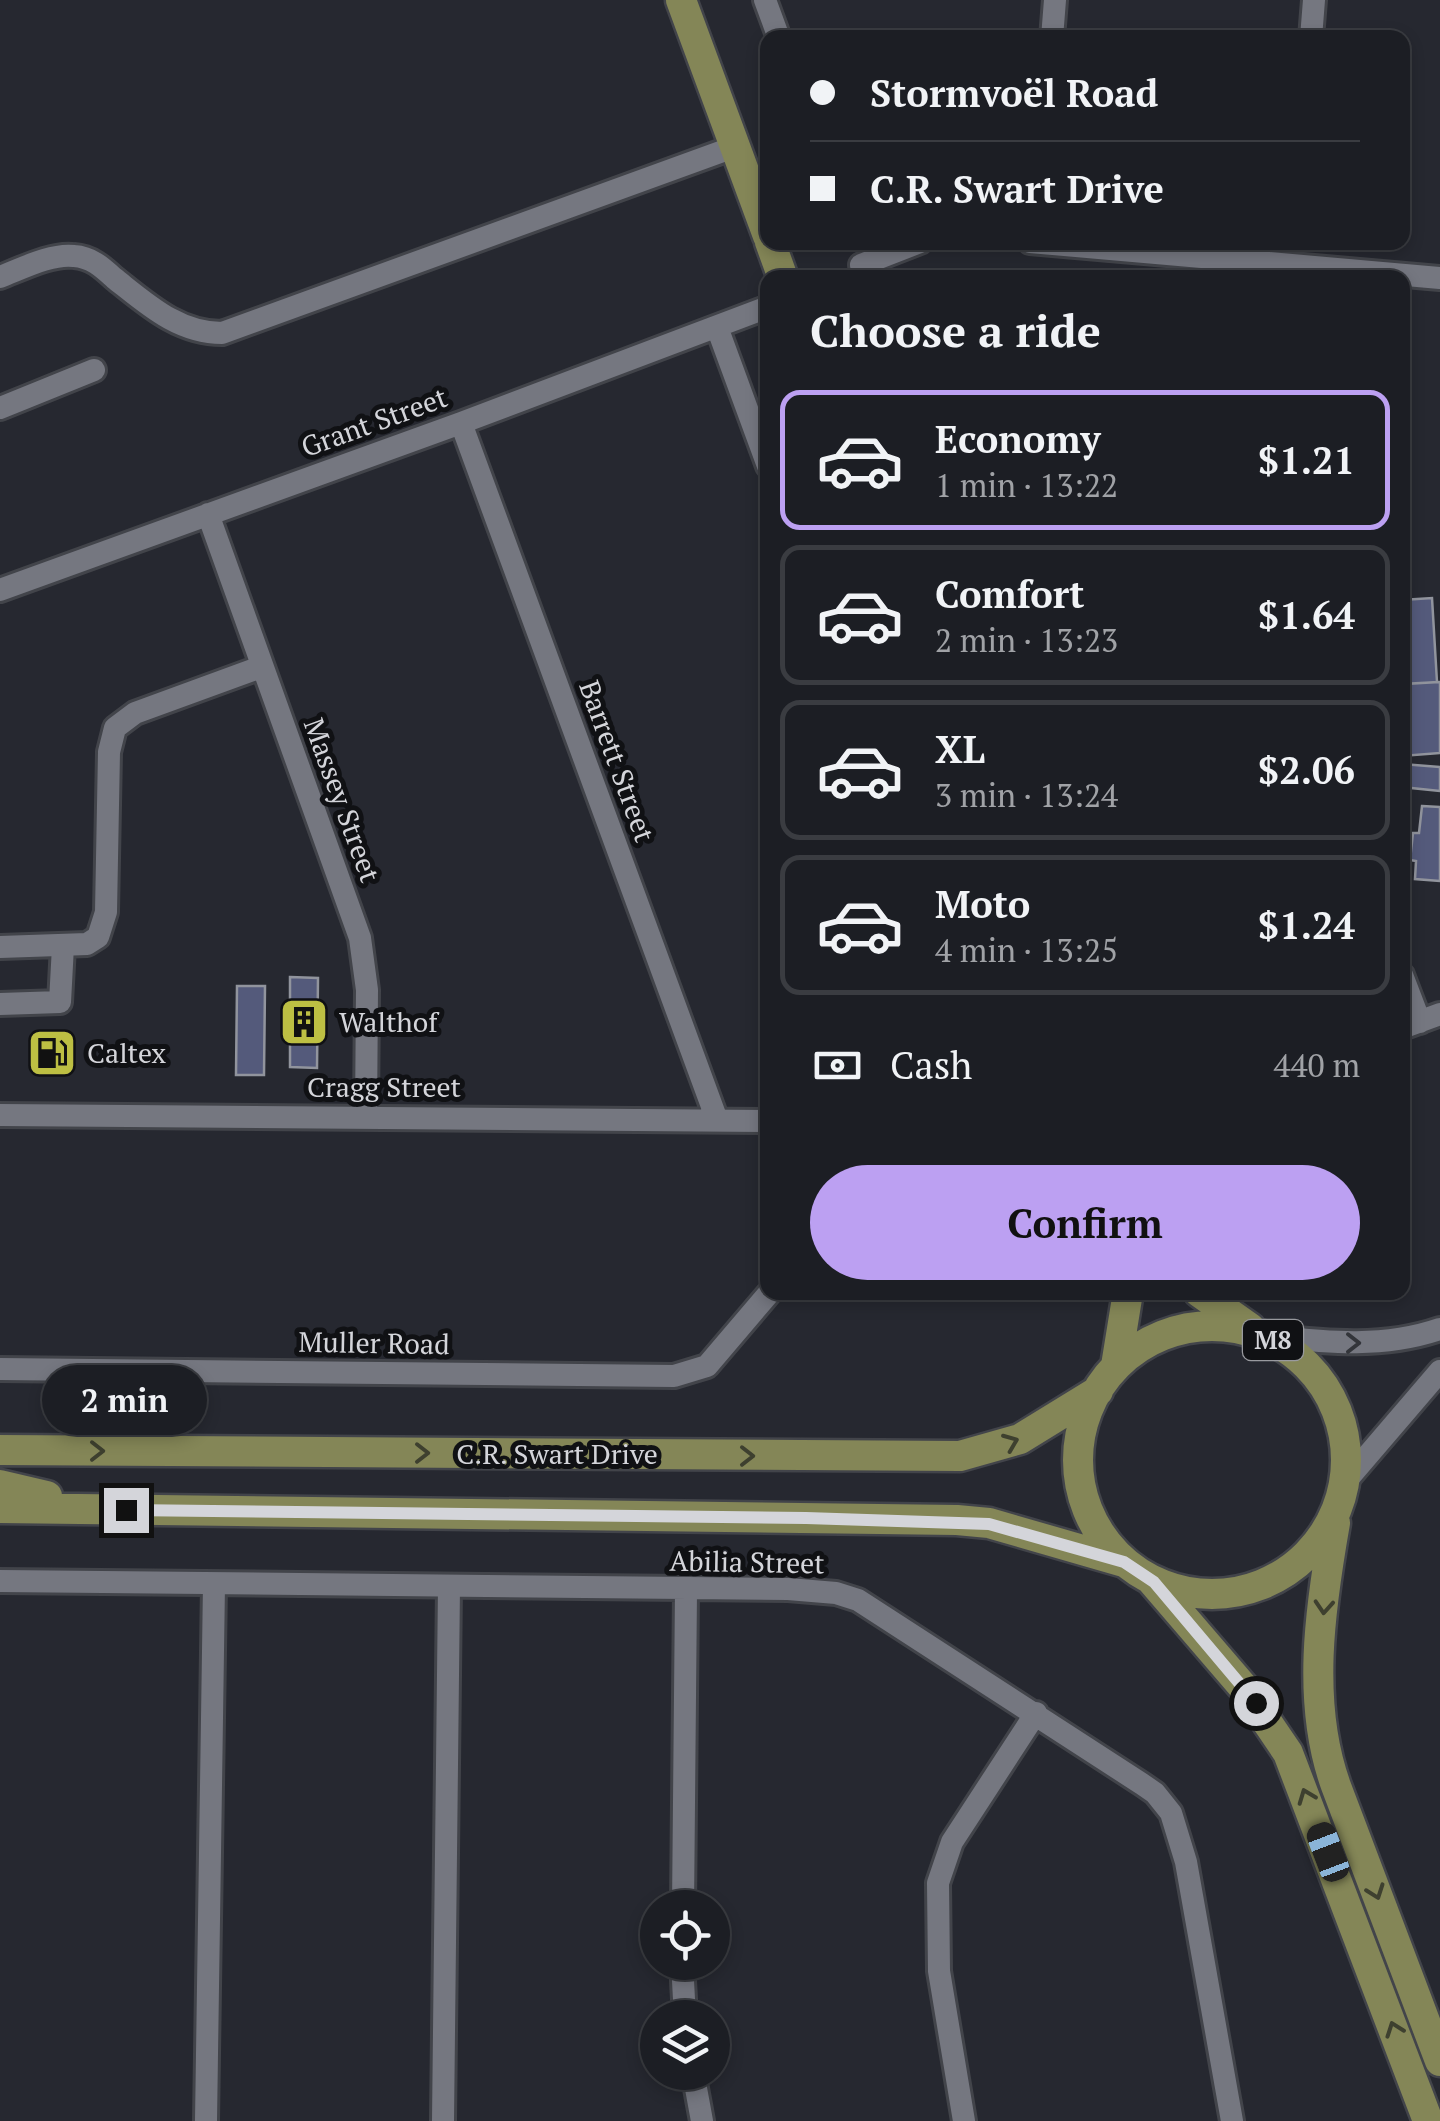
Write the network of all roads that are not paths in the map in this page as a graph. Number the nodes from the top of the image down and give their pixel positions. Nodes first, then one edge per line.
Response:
1 (681, 0) edge
2 (765, 0) edge
3 (1056, 0) edge
4 (1314, 0) edge
5 (776, 30) edge
6 (1053, 30) edge
7 (1312, 30) edge
8 (734, 146) junction
9 (760, 215) edge
10 (896, 250) edge
11 (1096, 250) edge
12 (860, 262) edge
13 (1274, 270) edge
14 (0, 276) edge
15 (1410, 277) edge
16 (1440, 278) edge
17 (760, 310) edge
18 (716, 327) junction
19 (94, 370) dead end
20 (0, 408) edge
21 (461, 423) junction
22 (760, 445) edge
23 (208, 514) junction
24 (0, 590) edge
25 (262, 667) junction
26 (63, 946) junction
27 (0, 947) edge
28 (1410, 994) edge
29 (0, 1004) edge
30 (1421, 1021) edge
31 (0, 1114) edge
32 (366, 1117) junction
33 (717, 1120) junction
34 (760, 1121) edge
35 (763, 1300) edge
36 (1126, 1300) edge
37 (1211, 1300) edge
38 (1440, 1329) edge
39 (1261, 1335) junction
40 (0, 1369) edge
41 (1440, 1371) edge
42 (1107, 1378) junction
43 (0, 1450) edge
44 (0, 1485) edge
45 (1341, 1496) junction
46 (0, 1508) edge
47 (88, 1510) junction
48 (1124, 1562) junction
49 (0, 1581) edge
50 (1154, 1582) junction
51 (214, 1584) junction
52 (450, 1586) junction
53 (686, 1590) junction
54 (1036, 1713) junction
55 (682, 1890) edge
56 (1440, 2061) edge
57 (696, 2090) edge
58 (206, 2121) edge
59 (443, 2121) edge
60 (702, 2121) edge
61 (964, 2121) edge
62 (1232, 2121) edge
63 (1428, 2121) edge

1 - 8 main road
2 - 5 street
3 - 6 street
4 - 7 street
8 - 9 main road
8 - 14 street
10 - 12 street
11 - 13 street
15 - 16 street
17 - 18 street, Grant Street
18 - 21 street, Grant Street
18 - 22 street
19 - 20 street
21 - 23 street, Grant Street
21 - 33 street, Barrett Street
23 - 24 street, Grant Street
23 - 25 street, Massey Street
25 - 26 street
25 - 32 street, Massey Street
26 - 27 street
26 - 29 street
28 - 30 street
31 - 32 street, Cragg Street
32 - 33 street, Cragg Street
33 - 34 street, Cragg Street
35 - 40 street, Muller Road
36 - 42 main road
37 - 39 main road, M8
39 -> 38 street
39 - 42 main road, M8
39 - 45 main road, M8
41 - 45 street
43 -> 42 main road, C.R. Swart Drive
42 - 48 main road
44 - 47 main road
45 - 50 main road
45 -> 56 main road, M8
46 - 47 main road
47 - 48 main road
48 - 50 main road
49 - 51 street, Abilia Street
63 -> 50 main road
51 - 52 street, Abilia Street
51 - 58 street
52 - 53 street, Abilia Street
52 - 59 street
53 - 54 street, Abilia Street
53 - 55 street
54 - 61 street
54 - 62 street, Abilia Street
57 - 60 street

